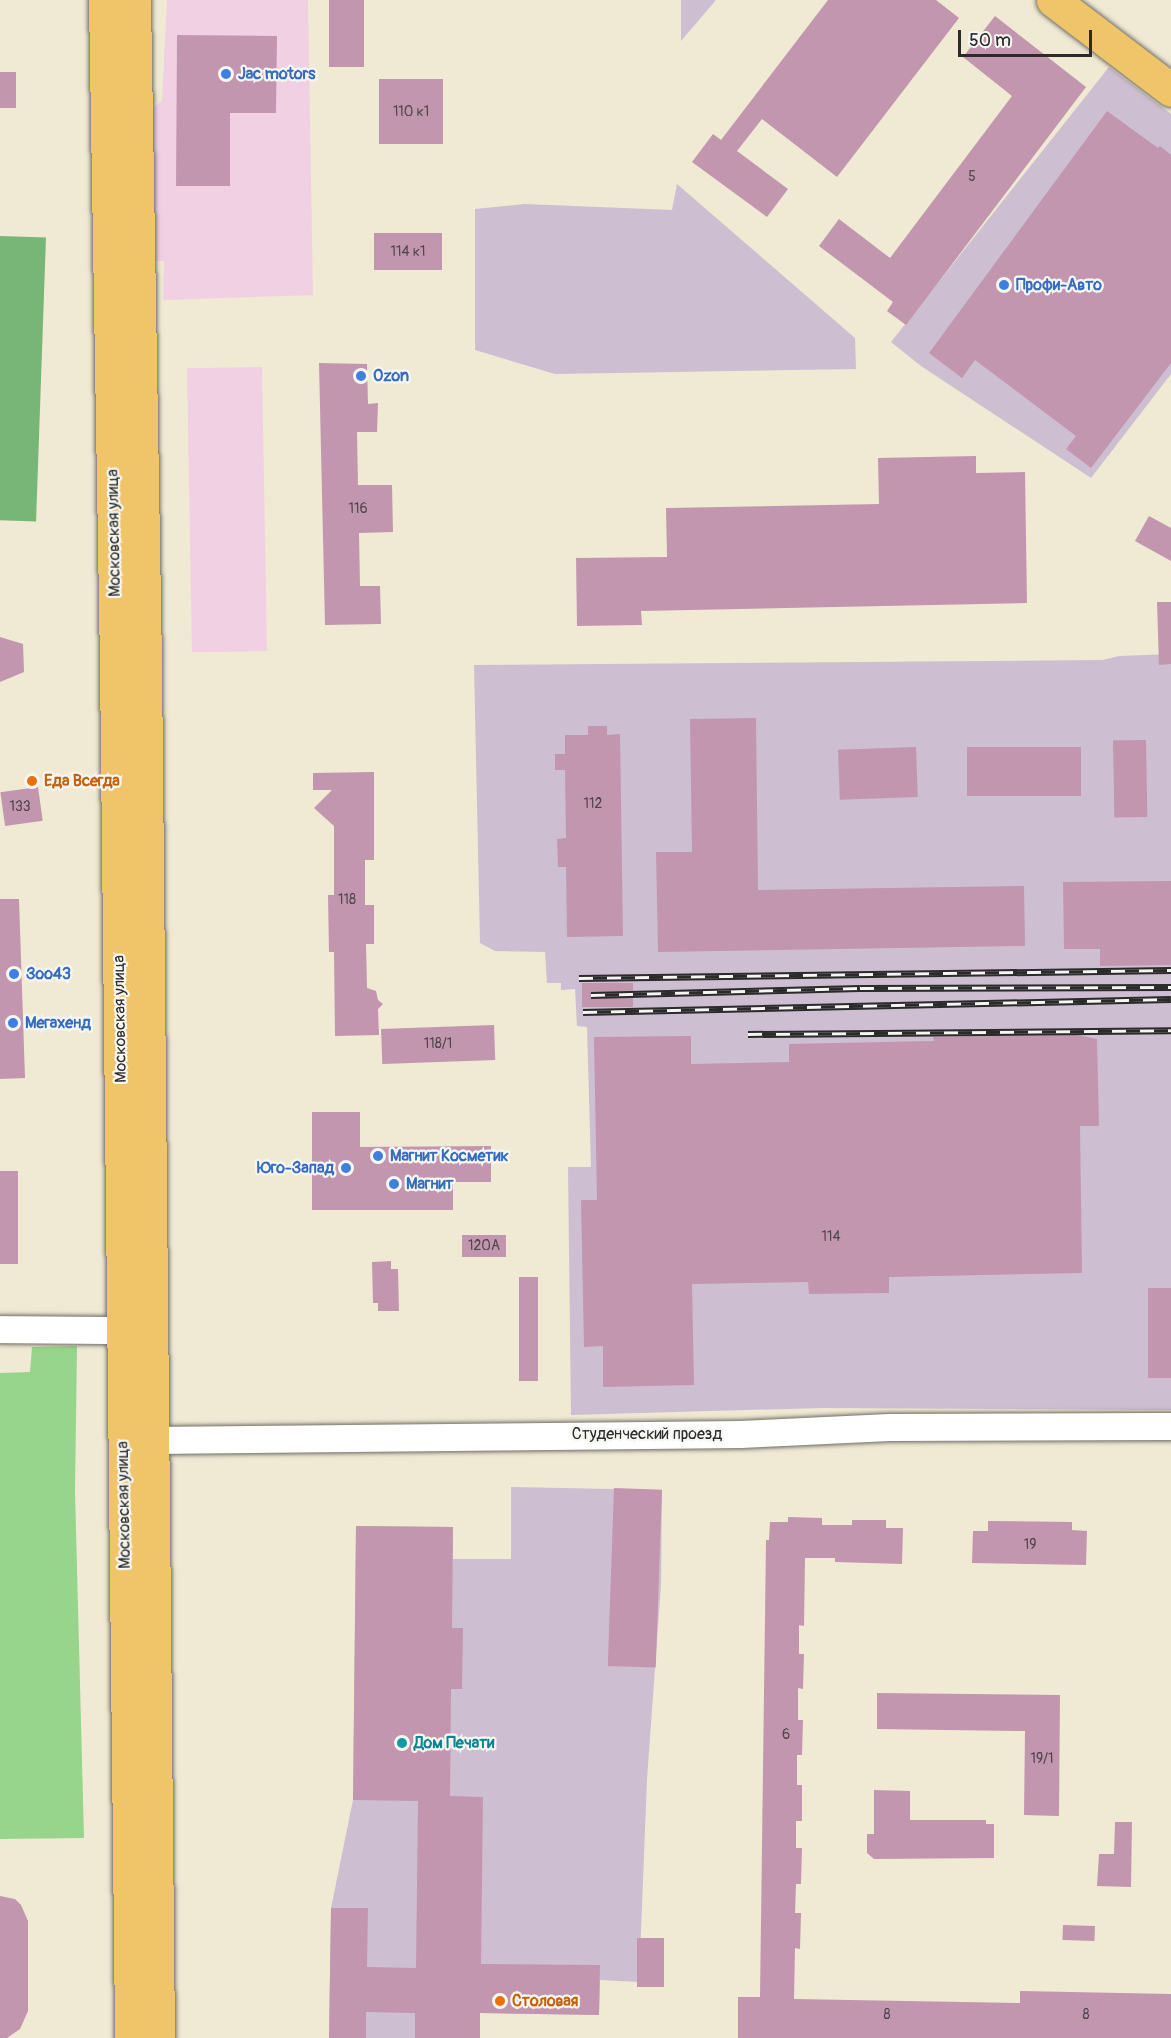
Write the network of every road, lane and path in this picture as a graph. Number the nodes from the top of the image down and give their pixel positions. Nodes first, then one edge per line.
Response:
1 (105, 0) edge
2 (134, 0) edge
3 (1053, 0) edge
4 (1171, 90) edge
5 (0, 1329) edge
6 (123, 1330) junction
7 (1171, 1426) edge
8 (137, 1440) junction
9 (131, 2038) edge
10 (158, 2038) edge

1 - 6 main road, Московская улица
2 - 8 main road, Московская улица
3 - 4 main road
5 - 6 street
6 - 8 main road, Московская улица
7 - 8 street, Студенческий проезд
8 - 9 main road, Московская улица
8 - 10 main road, Московская улица

